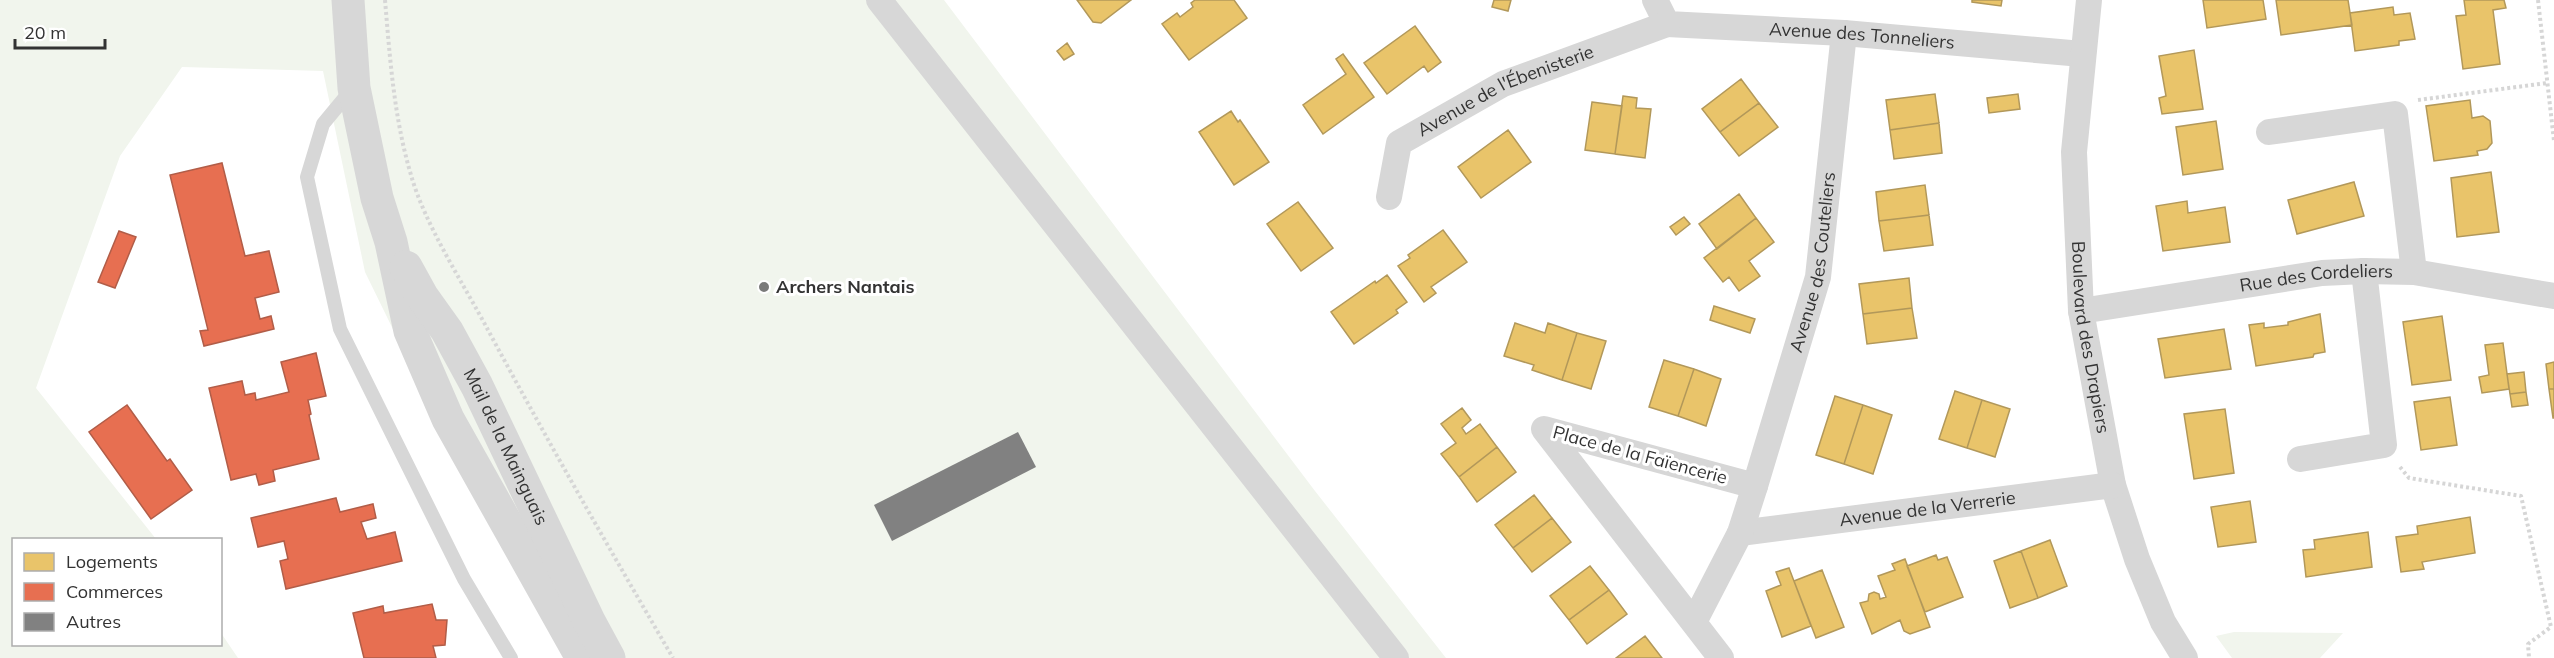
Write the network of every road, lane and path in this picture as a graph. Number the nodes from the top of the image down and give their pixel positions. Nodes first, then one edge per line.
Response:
1 (348, 0) edge
2 (385, 0) edge
3 (879, 0) edge
4 (1655, 0) edge
5 (2089, 0) edge
6 (2538, 0) edge
7 (1667, 24) junction
8 (1844, 33) junction
9 (2082, 54) junction
10 (2547, 83) junction
11 (354, 88) junction
12 (2395, 114) junction
13 (2269, 132) dead end
14 (2554, 141) edge
15 (1389, 197) dead end
16 (391, 242) junction
17 (2364, 271) junction
18 (2414, 272) junction
19 (2554, 296) edge
20 (2080, 310) junction
21 (2384, 446) junction
22 (2300, 459) dead end
23 (2113, 485) junction
24 (1755, 486) junction
25 (1740, 533) junction
26 (1694, 622) junction
27 (511, 658) edge
28 (582, 658) edge
29 (609, 658) edge
30 (673, 658) edge
31 (1396, 658) edge
32 (1721, 658) edge
33 (2185, 658) edge
34 (2529, 658) edge

1 - 11 street, Mail de la Mainguais
2 - 30 path
3 - 31 street
4 - 7 street
5 - 9 street, Boulevard des Drapiers
6 - 10 path
7 - 8 street, Avenue des Tonneliers
7 - 15 street, Avenue de l'Ébenisterie
8 - 9 street, Avenue des Tonneliers
8 - 24 street, Avenue des Couteliers
9 - 20 street, Boulevard des Drapiers
10 - 12 path
10 - 14 path
11 - 16 street, Mail de la Mainguais
11 - 27 lane
12 - 13 street
12 - 18 street
16 - 28 street, Mail de la Mainguais
16 - 29 street, Mail de la Mainguais
17 - 18 street, Rue des Cordeliers
17 - 20 street, Rue des Cordeliers
17 - 21 street
18 - 19 street, Rue des Cordeliers
20 - 23 street, Boulevard des Drapiers
21 - 22 street
21 - 34 path
23 - 25 street, Avenue de la Verrerie
23 - 33 street, Boulevard des Drapiers
24 - 25 street
24 - 26 street, Place de la Faïencerie
25 - 26 street
26 - 32 street

